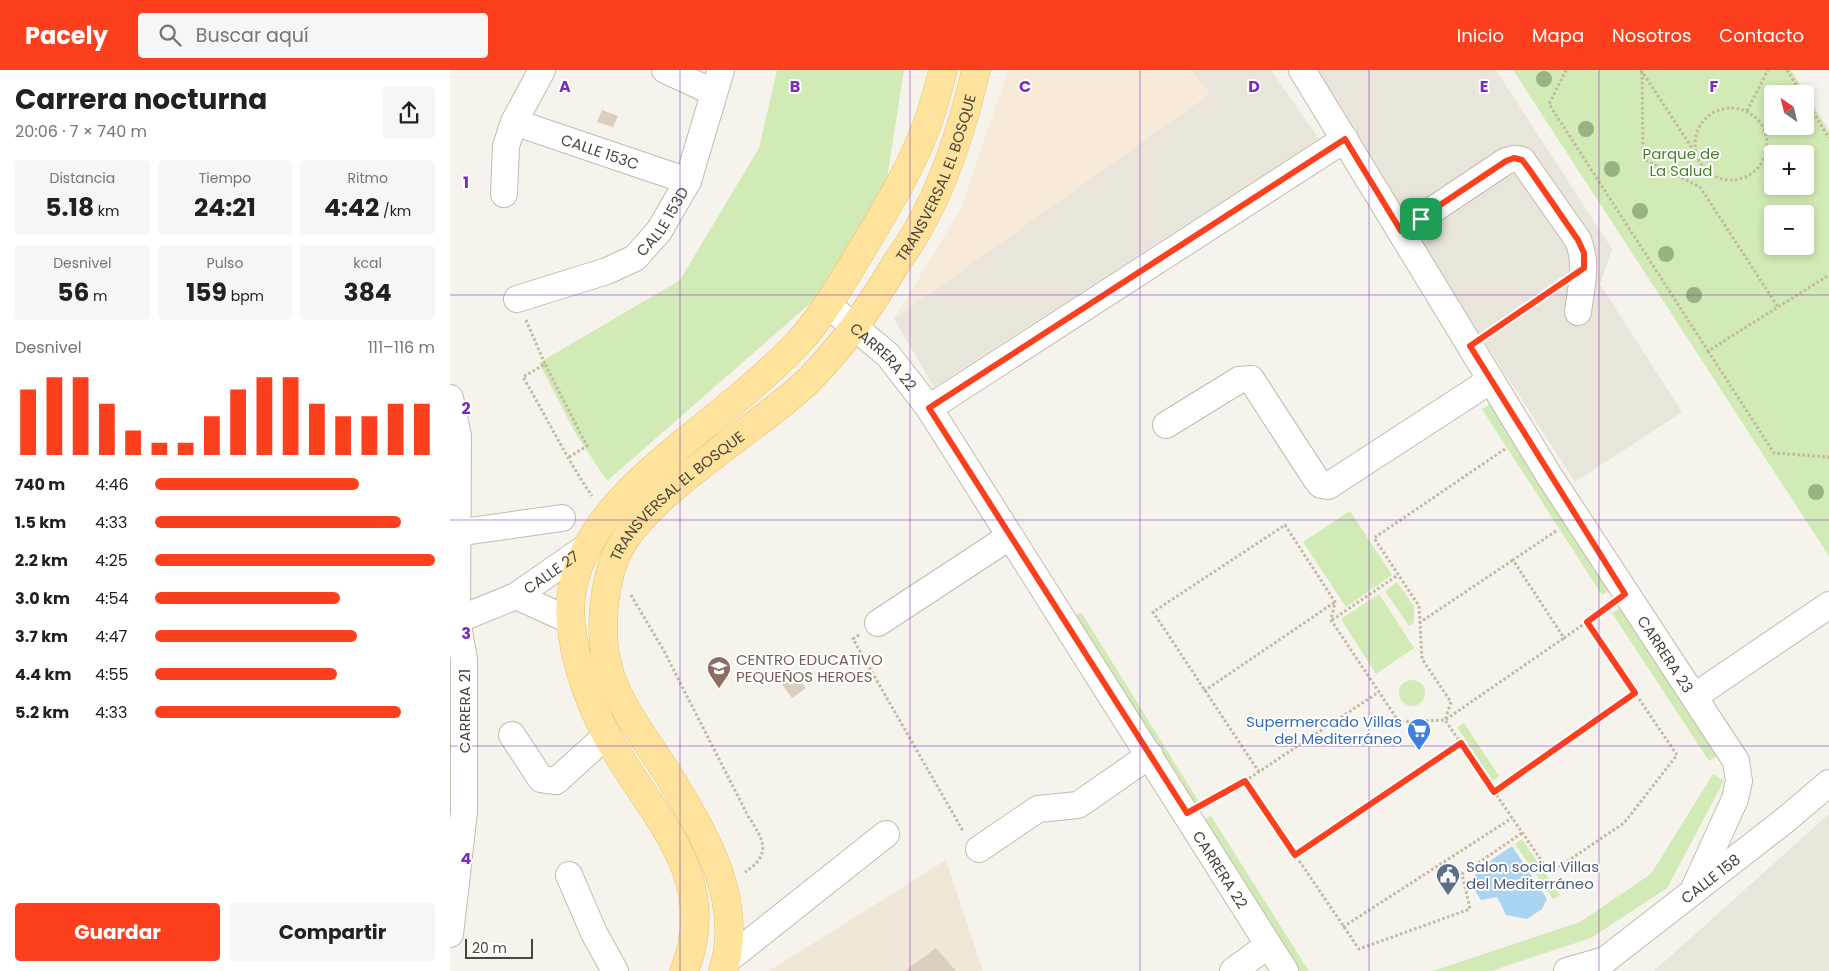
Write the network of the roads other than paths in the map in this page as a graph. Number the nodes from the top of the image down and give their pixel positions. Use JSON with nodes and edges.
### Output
{"nodes":[{"id":1,"x":542,"y":70,"type":"edge"},
{"id":2,"x":665,"y":70,"type":"edge"},
{"id":3,"x":943,"y":70,"type":"edge"},
{"id":4,"x":976,"y":70,"type":"edge"},
{"id":5,"x":1302,"y":70,"type":"edge"},
{"id":6,"x":717,"y":81,"type":"edge"},
{"id":7,"x":514,"y":122,"type":"junction"},
{"id":8,"x":1345,"y":139,"type":"junction"},
{"id":9,"x":688,"y":181,"type":"junction"},
{"id":10,"x":504,"y":194,"type":"dead end"},
{"id":11,"x":1401,"y":231,"type":"junction"},
{"id":12,"x":517,"y":299,"type":"road end"},
{"id":13,"x":828,"y":305,"type":"junction"},
{"id":14,"x":1578,"y":312,"type":"dead end"},
{"id":15,"x":855,"y":327,"type":"junction"},
{"id":16,"x":1491,"y":380,"type":"junction"},
{"id":17,"x":450,"y":398,"type":"edge"},
{"id":18,"x":929,"y":408,"type":"junction"},
{"id":19,"x":1166,"y":426,"type":"dead end"},
{"id":20,"x":562,"y":518,"type":"dead end"},
{"id":21,"x":456,"y":533,"type":"junction"},
{"id":22,"x":1009,"y":537,"type":"junction"},
{"id":23,"x":585,"y":548,"type":"junction"},
{"id":24,"x":516,"y":596,"type":"junction"},
{"id":25,"x":1829,"y":605,"type":"edge"},
{"id":26,"x":456,"y":620,"type":"junction"},
{"id":27,"x":569,"y":620,"type":"junction"},
{"id":28,"x":878,"y":623,"type":"road end"},
{"id":29,"x":1695,"y":696,"type":"junction"},
{"id":30,"x":512,"y":735,"type":"dead end"},
{"id":31,"x":607,"y":735,"type":"junction"},
{"id":32,"x":1150,"y":755,"type":"junction"},
{"id":33,"x":1829,"y":783,"type":"edge"},
{"id":34,"x":886,"y":834,"type":"dead end"},
{"id":35,"x":979,"y":849,"type":"road end"},
{"id":36,"x":569,"y":875,"type":"dead end"},
{"id":37,"x":1694,"y":889,"type":"junction"},
{"id":38,"x":450,"y":934,"type":"edge"},
{"id":39,"x":1267,"y":946,"type":"junction"},
{"id":40,"x":725,"y":966,"type":"edge"},
{"id":41,"x":1598,"y":966,"type":"edge"},
{"id":42,"x":615,"y":971,"type":"edge"},
{"id":43,"x":684,"y":971,"type":"edge"},
{"id":44,"x":1232,"y":971,"type":"edge"},
{"id":45,"x":1285,"y":971,"type":"edge"},
{"id":46,"x":1567,"y":971,"type":"edge"}],
"edges":[{"from":1,"to":7,"type":"street"},
{"from":2,"to":6,"type":"street","name":"CALLE 153D"},
{"from":3,"to":13,"type":"main road","name":"TRANSVERSAL EL BOSQUE"},
{"from":4,"to":15,"type":"main road","name":"TRANSVERSAL EL BOSQUE"},
{"from":5,"to":8,"type":"street","name":"CARRERA 23"},
{"from":6,"to":9,"type":"street","name":"CALLE 153D"},
{"from":7,"to":9,"type":"street","name":"CALLE 153C"},
{"from":7,"to":10,"type":"street"},
{"from":8,"to":11,"type":"street","name":"CARRERA 23"},
{"from":8,"to":18,"type":"street"},
{"from":9,"to":12,"type":"street","name":"CALLE 153D"},
{"from":11,"to":14,"type":"street"},
{"from":11,"to":16,"type":"street","name":"CARRERA 23"},
{"from":13,"to":15,"type":"street","name":"CARRERA 22"},
{"from":13,"to":23,"type":"main road","name":"TRANSVERSAL EL BOSQUE"},
{"from":15,"to":18,"type":"street","name":"CARRERA 22"},
{"from":15,"to":40,"type":"main road","name":"TRANSVERSAL EL BOSQUE"},
{"from":16,"to":19,"type":"street"},
{"from":16,"to":29,"type":"street","name":"CARRERA 23"},
{"from":17,"to":21,"type":"street","name":"CARRERA 21"},
{"from":18,"to":22,"type":"street","name":"CARRERA 22"},
{"from":20,"to":21,"type":"street"},
{"from":21,"to":26,"type":"street","name":"CARRERA 21"},
{"from":22,"to":28,"type":"street"},
{"from":22,"to":32,"type":"street","name":"CARRERA 22"},
{"from":23,"to":24,"type":"street","name":"CALLE 27"},
{"from":23,"to":27,"type":"main road","name":"TRANSVERSAL EL BOSQUE"},
{"from":24,"to":26,"type":"street","name":"CALLE 27"},
{"from":24,"to":27,"type":"street","name":"CALLE 27"},
{"from":25,"to":29,"type":"street"},
{"from":26,"to":38,"type":"street","name":"CARRERA 21"},
{"from":27,"to":31,"type":"main road","name":"TRANSVERSAL EL BOSQUE"},
{"from":29,"to":37,"type":"street","name":"CARRERA 23"},
{"from":30,"to":31,"type":"street"},
{"from":31,"to":43,"type":"main road","name":"TRANSVERSAL EL BOSQUE"},
{"from":32,"to":35,"type":"street"},
{"from":32,"to":39,"type":"street","name":"CARRERA 22"},
{"from":33,"to":37,"type":"street","name":"CALLE 158"},
{"from":34,"to":40,"type":"street"},
{"from":36,"to":42,"type":"street"},
{"from":37,"to":41,"type":"street","name":"CALLE 158"},
{"from":39,"to":44,"type":"street"},
{"from":39,"to":45,"type":"street","name":"CARRERA 22"},
{"from":41,"to":46,"type":"street"}]}
